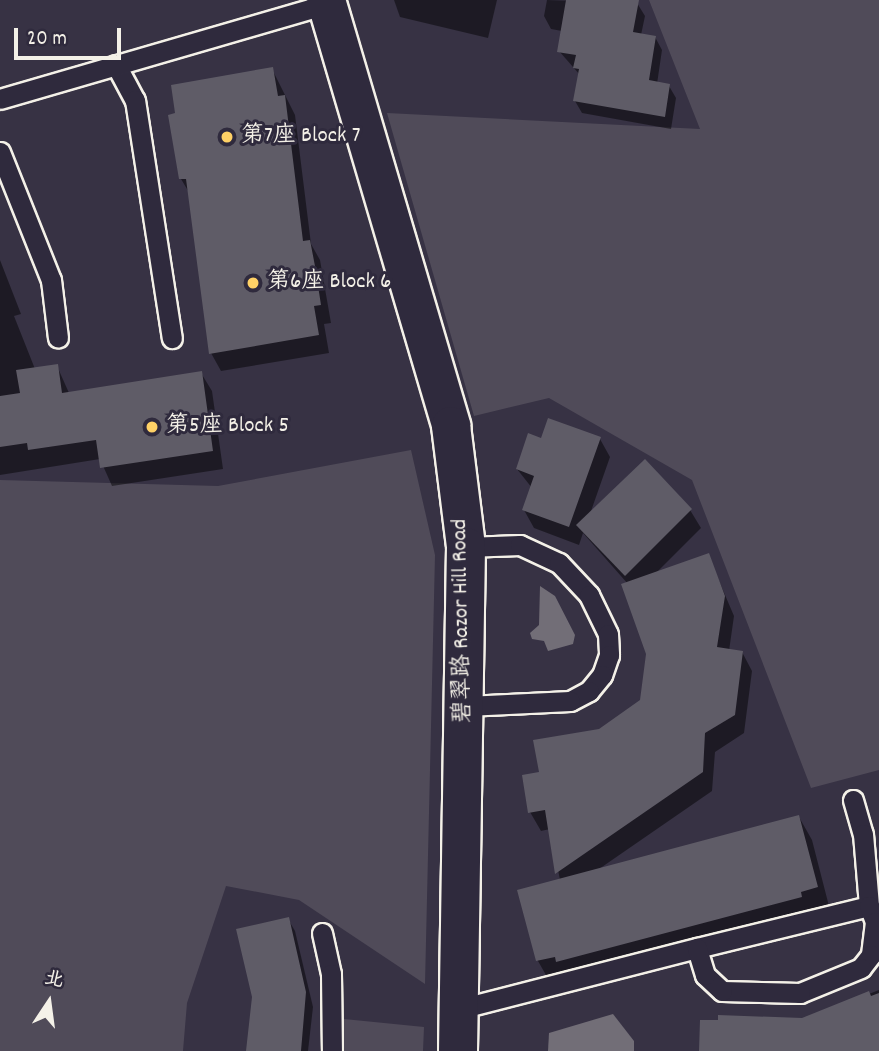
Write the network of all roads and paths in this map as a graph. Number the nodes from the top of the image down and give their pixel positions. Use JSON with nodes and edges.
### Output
{"nodes":[{"id":1,"x":327,"y":2,"type":"edge"},
{"id":2,"x":116,"y":65,"type":"junction"},
{"id":3,"x":0,"y":99,"type":"edge"},
{"id":4,"x":2,"y":164,"type":"edge"},
{"id":5,"x":58,"y":338,"type":"dead end"},
{"id":6,"x":172,"y":338,"type":"dead end"},
{"id":7,"x":466,"y":547,"type":"junction"},
{"id":8,"x":466,"y":706,"type":"junction"},
{"id":9,"x":853,"y":800,"type":"dead end"},
{"id":10,"x":869,"y":905,"type":"junction"},
{"id":11,"x":322,"y":933,"type":"dead end"},
{"id":12,"x":697,"y":948,"type":"junction"},
{"id":13,"x":459,"y":1009,"type":"junction"},
{"id":14,"x":331,"y":1051,"type":"edge"},
{"id":15,"x":458,"y":1051,"type":"edge"}],
"edges":[{"from":1,"to":2,"type":"lane"},
{"from":1,"to":7,"type":"street","name":"碧翠路 Razor Hill Road"},
{"from":2,"to":3,"type":"lane"},
{"from":2,"to":6,"type":"lane"},
{"from":4,"to":5,"type":"lane"},
{"from":7,"to":8,"type":"street","name":"碧翠路 Razor Hill Road"},
{"from":7,"to":8,"type":"lane"},
{"from":8,"to":13,"type":"street","name":"碧翠路 Razor Hill Road"},
{"from":9,"to":10,"type":"lane"},
{"from":10,"to":12,"type":"lane"},
{"from":10,"to":12,"type":"lane"},
{"from":11,"to":14,"type":"lane"},
{"from":12,"to":13,"type":"lane"},
{"from":13,"to":15,"type":"street","name":"碧翠路 Razor Hill Road"}]}
